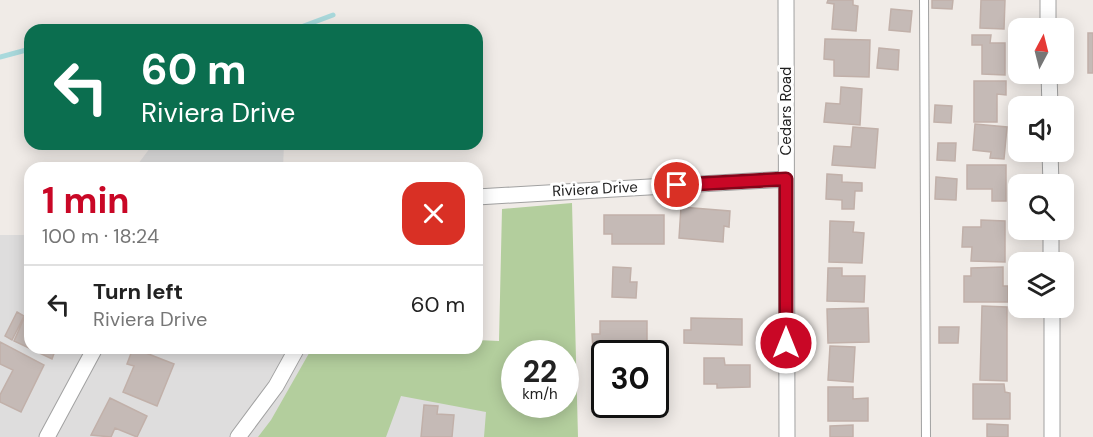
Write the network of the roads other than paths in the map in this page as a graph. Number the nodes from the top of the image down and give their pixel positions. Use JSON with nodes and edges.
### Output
{"nodes":[{"id":1,"x":786,"y":0,"type":"edge"},
{"id":2,"x":924,"y":0,"type":"edge"},
{"id":3,"x":1048,"y":0,"type":"edge"},
{"id":4,"x":1048,"y":18,"type":"edge"},
{"id":5,"x":786,"y":179,"type":"junction"},
{"id":6,"x":483,"y":197,"type":"edge"},
{"id":7,"x":1052,"y":318,"type":"edge"},
{"id":8,"x":92,"y":354,"type":"edge"},
{"id":9,"x":294,"y":354,"type":"edge"},
{"id":10,"x":47,"y":437,"type":"edge"},
{"id":11,"x":238,"y":437,"type":"edge"},
{"id":12,"x":787,"y":437,"type":"edge"},
{"id":13,"x":926,"y":437,"type":"edge"},
{"id":14,"x":1052,"y":437,"type":"edge"}],
"edges":[{"from":1,"to":5,"type":"street","name":"Cedars Road"},
{"from":2,"to":13,"type":"lane"},
{"from":3,"to":4,"type":"street"},
{"from":5,"to":6,"type":"street","name":"Riviera Drive"},
{"from":5,"to":12,"type":"street","name":"Cedars Road"},
{"from":7,"to":14,"type":"street"},
{"from":8,"to":10,"type":"street"},
{"from":9,"to":11,"type":"street"}]}
